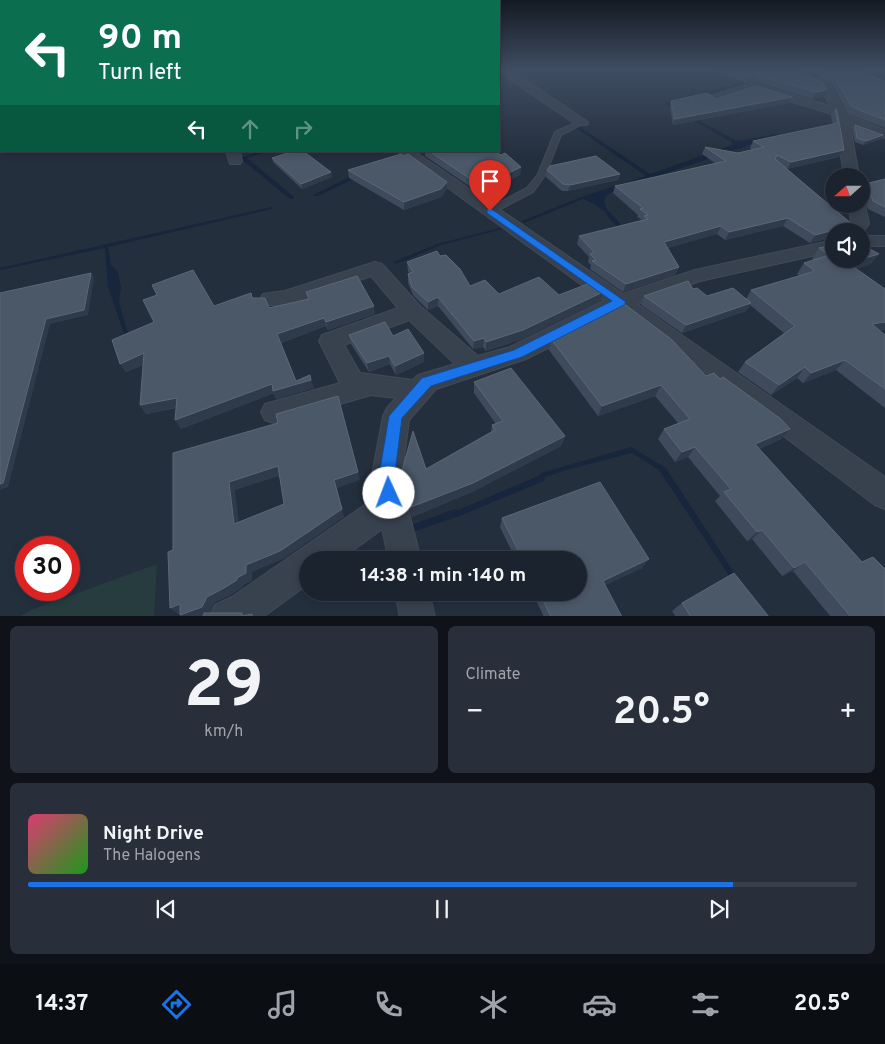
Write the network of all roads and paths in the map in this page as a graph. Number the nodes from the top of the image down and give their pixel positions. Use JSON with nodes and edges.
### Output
{"nodes":[{"id":1,"x":545,"y":98,"type":"edge"},
{"id":2,"x":717,"y":98,"type":"edge"},
{"id":3,"x":789,"y":98,"type":"edge"},
{"id":4,"x":831,"y":98,"type":"edge"},
{"id":5,"x":713,"y":99,"type":"edge"},
{"id":6,"x":841,"y":115,"type":"junction"},
{"id":7,"x":582,"y":122,"type":"joint"},
{"id":8,"x":885,"y":134,"type":"edge"},
{"id":9,"x":405,"y":152,"type":"edge"},
{"id":10,"x":851,"y":168,"type":"edge"},
{"id":11,"x":490,"y":211,"type":"junction"},
{"id":12,"x":870,"y":241,"type":"edge"},
{"id":13,"x":885,"y":241,"type":"edge"},
{"id":14,"x":825,"y":247,"type":"edge"},
{"id":15,"x":270,"y":299,"type":"dead end"},
{"id":16,"x":620,"y":302,"type":"junction"},
{"id":17,"x":412,"y":311,"type":"junction"},
{"id":18,"x":474,"y":367,"type":"junction"},
{"id":19,"x":371,"y":385,"type":"junction"},
{"id":20,"x":418,"y":391,"type":"junction"},
{"id":21,"x":274,"y":412,"type":"dead end"},
{"id":22,"x":885,"y":495,"type":"edge"},
{"id":23,"x":392,"y":504,"type":"junction"},
{"id":24,"x":326,"y":551,"type":"edge"},
{"id":25,"x":403,"y":551,"type":"edge"},
{"id":26,"x":299,"y":570,"type":"edge"},
{"id":27,"x":414,"y":601,"type":"edge"},
{"id":28,"x":227,"y":616,"type":"edge"},
{"id":29,"x":418,"y":616,"type":"edge"}],
"edges":[{"from":1,"to":7,"type":"street"},
{"from":2,"to":5,"type":"street"},
{"from":3,"to":6,"type":"street"},
{"from":4,"to":6,"type":"street"},
{"from":6,"to":8,"type":"street"},
{"from":6,"to":10,"type":"street"},
{"from":7,"to":11,"type":"lane"},
{"from":9,"to":11,"type":"street"},
{"from":11,"to":16,"type":"street"},
{"from":12,"to":13,"type":"street"},
{"from":14,"to":16,"type":"street"},
{"from":15,"to":17,"type":"street"},
{"from":16,"to":18,"type":"street"},
{"from":16,"to":22,"type":"street"},
{"from":17,"to":18,"type":"street"},
{"from":17,"to":19,"type":"street"},
{"from":18,"to":20,"type":"street"},
{"from":19,"to":20,"type":"street"},
{"from":19,"to":21,"type":"street"},
{"from":20,"to":23,"type":"street"},
{"from":23,"to":24,"type":"street"},
{"from":23,"to":25,"type":"street"},
{"from":26,"to":28,"type":"street"},
{"from":27,"to":29,"type":"street"}]}
